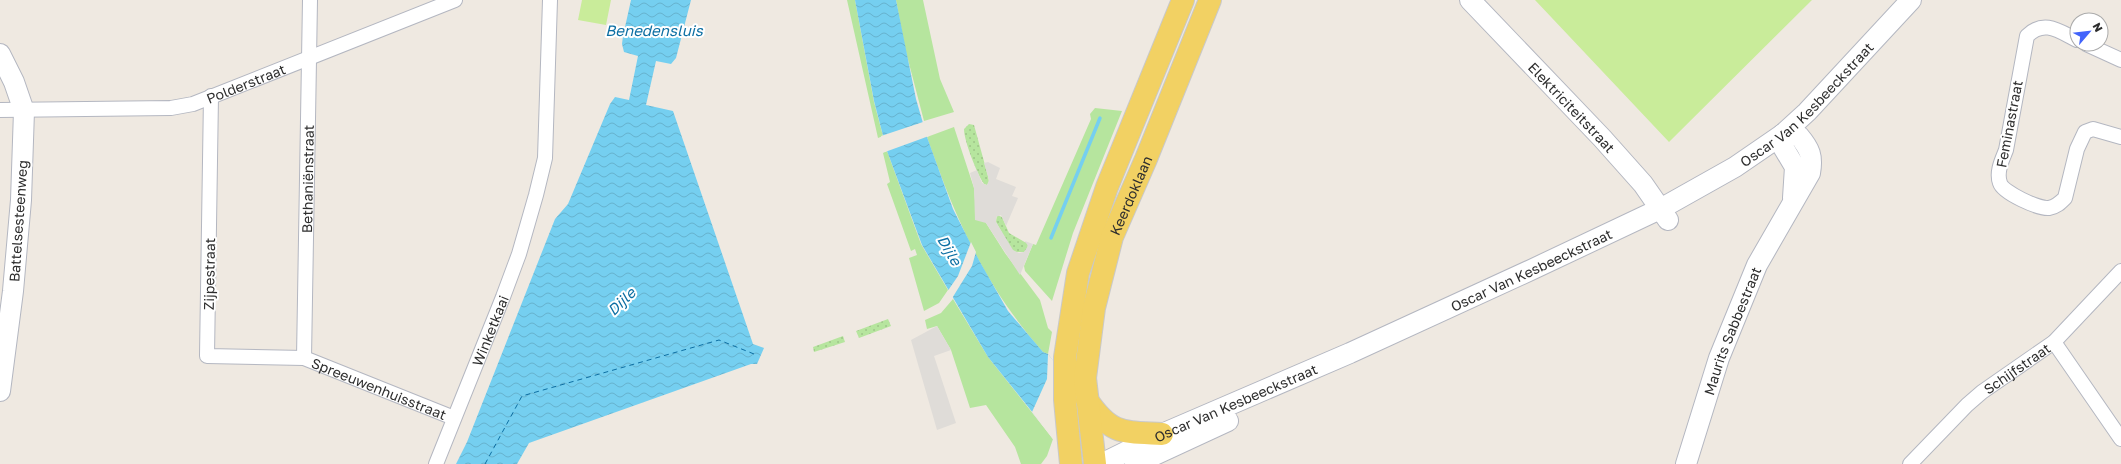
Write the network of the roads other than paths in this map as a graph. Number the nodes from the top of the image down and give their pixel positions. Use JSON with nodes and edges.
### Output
{"nodes":[{"id":1,"x":310,"y":0,"type":"edge"},
{"id":2,"x":455,"y":0,"type":"edge"},
{"id":3,"x":550,"y":0,"type":"edge"},
{"id":4,"x":1183,"y":0,"type":"edge"},
{"id":5,"x":1210,"y":0,"type":"edge"},
{"id":6,"x":1470,"y":0,"type":"edge"},
{"id":7,"x":1911,"y":0,"type":"edge"},
{"id":8,"x":1923,"y":0,"type":"edge"},
{"id":9,"x":2069,"y":36,"type":"edge"},
{"id":10,"x":2104,"y":52,"type":"edge"},
{"id":11,"x":0,"y":54,"type":"edge"},
{"id":12,"x":308,"y":57,"type":"junction"},
{"id":13,"x":2121,"y":60,"type":"edge"},
{"id":14,"x":211,"y":96,"type":"junction"},
{"id":15,"x":0,"y":110,"type":"edge"},
{"id":16,"x":24,"y":111,"type":"junction"},
{"id":17,"x":2121,"y":137,"type":"edge"},
{"id":18,"x":1788,"y":139,"type":"junction"},
{"id":19,"x":1665,"y":214,"type":"junction"},
{"id":20,"x":2121,"y":271,"type":"edge"},
{"id":21,"x":2054,"y":342,"type":"junction"},
{"id":22,"x":304,"y":358,"type":"junction"},
{"id":23,"x":0,"y":391,"type":"edge"},
{"id":24,"x":1087,"y":402,"type":"junction"},
{"id":25,"x":454,"y":418,"type":"junction"},
{"id":26,"x":1162,"y":434,"type":"junction"},
{"id":27,"x":2121,"y":439,"type":"edge"},
{"id":28,"x":1130,"y":458,"type":"edge"},
{"id":29,"x":1070,"y":463,"type":"edge"},
{"id":30,"x":436,"y":464,"type":"edge"},
{"id":31,"x":1095,"y":464,"type":"edge"},
{"id":32,"x":1101,"y":464,"type":"edge"},
{"id":33,"x":1686,"y":464,"type":"edge"},
{"id":34,"x":1910,"y":464,"type":"edge"}],
"edges":[{"from":1,"to":12,"type":"street","name":"Bethaniënstraat"},
{"from":2,"to":12,"type":"street","name":"Polderstraat"},
{"from":3,"to":25,"type":"street","name":"Winketkaai"},
{"from":4,"to":29,"type":"main road","name":"Keerdoklaan"},
{"from":5,"to":24,"type":"main road","name":"Keerdoklaan"},
{"from":6,"to":19,"type":"main road","name":"Elektriciteitstraat"},
{"from":7,"to":18,"type":"main road","name":"Oscar Van Kesbeeckstraat"},
{"from":8,"to":18,"type":"main road","name":"Oscar Van Kesbeeckstraat"},
{"from":9,"to":17,"type":"street","name":"Feminastraat"},
{"from":10,"to":13,"type":"street"},
{"from":11,"to":16,"type":"main road","name":"Battelsesteenweg"},
{"from":12,"to":14,"type":"street","name":"Polderstraat"},
{"from":12,"to":22,"type":"street","name":"Bethaniënstraat"},
{"from":14,"to":16,"type":"street","name":"Polderstraat"},
{"from":14,"to":22,"type":"street","name":"Zijpestraat"},
{"from":15,"to":16,"type":"street","name":"Polderstraat"},
{"from":16,"to":23,"type":"main road","name":"Battelsesteenweg"},
{"from":18,"to":19,"type":"main road","name":"Oscar Van Kesbeeckstraat"},
{"from":18,"to":33,"type":"main road","name":"Maurits Sabbestraat"},
{"from":19,"to":26,"type":"main road","name":"Oscar Van Kesbeeckstraat"},
{"from":19,"to":28,"type":"main road","name":"Oscar Van Kesbeeckstraat"},
{"from":20,"to":21,"type":"street","name":"Schijfstraat"},
{"from":21,"to":27,"type":"street"},
{"from":21,"to":34,"type":"street","name":"Schijfstraat"},
{"from":22,"to":25,"type":"street","name":"Spreeuwenhuisstraat"},
{"from":24,"to":26,"type":"main road"},
{"from":24,"to":31,"type":"main road","name":"Keerdoklaan"},
{"from":25,"to":30,"type":"street","name":"Winketkaai"},
{"from":26,"to":28,"type":"main road","name":"Oscar Van Kesbeeckstraat"},
{"from":28,"to":32,"type":"main road","name":"Oscar Van Kesbeeckstraat"}]}
